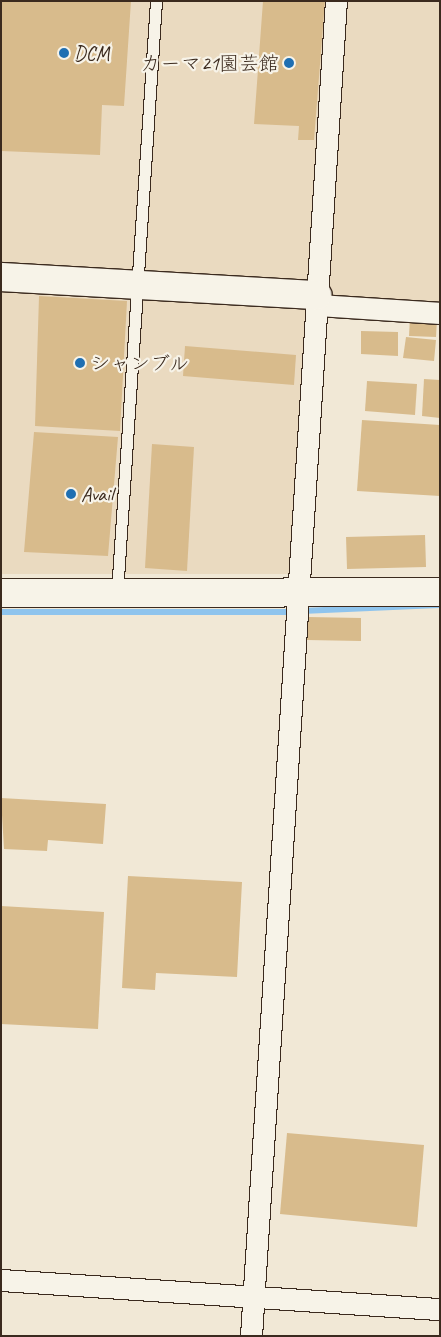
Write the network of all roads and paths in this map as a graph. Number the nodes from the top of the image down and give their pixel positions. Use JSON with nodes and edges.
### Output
{"nodes":[{"id":1,"x":156,"y":1,"type":"edge"},
{"id":2,"x":336,"y":1,"type":"edge"},
{"id":3,"x":1,"y":277,"type":"edge"},
{"id":4,"x":137,"y":287,"type":"junction"},
{"id":5,"x":317,"y":300,"type":"junction"},
{"id":6,"x":440,"y":313,"type":"edge"},
{"id":7,"x":440,"y":592,"type":"edge"},
{"id":8,"x":1,"y":593,"type":"edge"},
{"id":9,"x":117,"y":594,"type":"junction"},
{"id":10,"x":299,"y":594,"type":"junction"},
{"id":11,"x":1,"y":1280,"type":"edge"},
{"id":12,"x":253,"y":1296,"type":"junction"},
{"id":13,"x":440,"y":1309,"type":"edge"},
{"id":14,"x":251,"y":1336,"type":"edge"}],
"edges":[{"from":1,"to":4,"type":"lane"},
{"from":2,"to":5,"type":"street"},
{"from":3,"to":4,"type":"street"},
{"from":4,"to":5,"type":"street"},
{"from":4,"to":9,"type":"lane"},
{"from":5,"to":6,"type":"street"},
{"from":5,"to":10,"type":"street"},
{"from":7,"to":10,"type":"street"},
{"from":8,"to":9,"type":"street"},
{"from":9,"to":10,"type":"street"},
{"from":10,"to":12,"type":"street"},
{"from":11,"to":12,"type":"street"},
{"from":12,"to":13,"type":"street"},
{"from":12,"to":14,"type":"street"}]}
